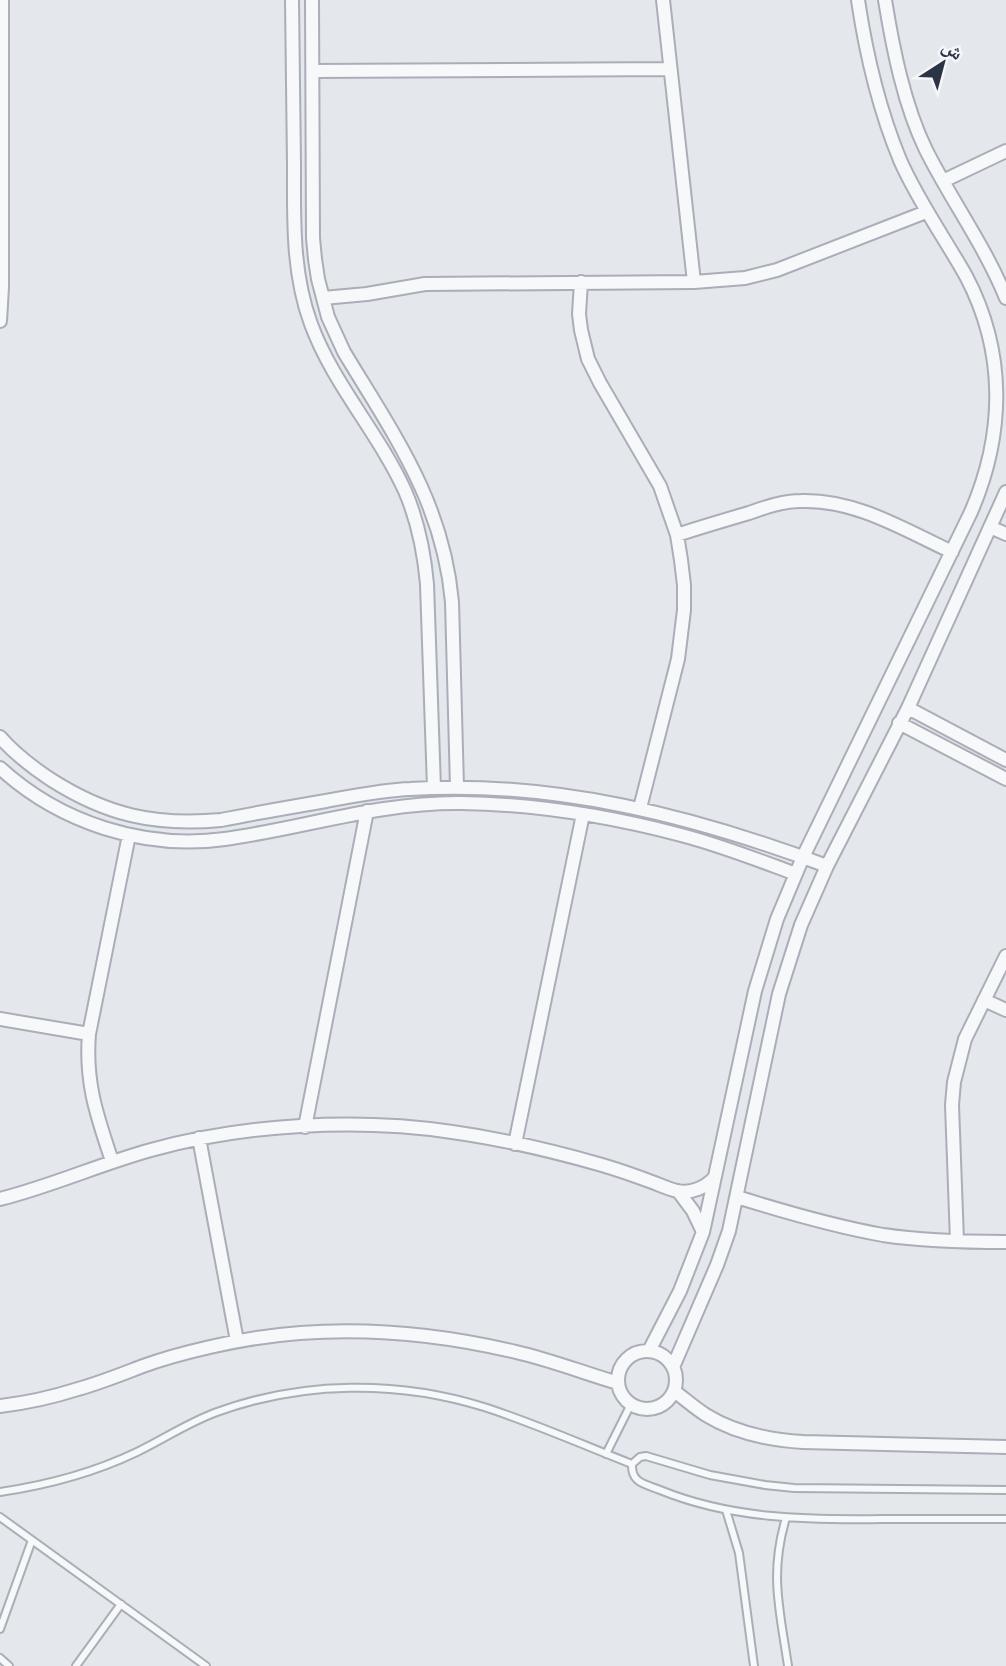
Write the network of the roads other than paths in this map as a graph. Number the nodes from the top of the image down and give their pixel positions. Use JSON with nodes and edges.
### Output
{"nodes":[{"id":1,"x":2,"y":0,"type":"edge"},
{"id":2,"x":292,"y":0,"type":"edge"},
{"id":3,"x":313,"y":0,"type":"edge"},
{"id":4,"x":663,"y":0,"type":"edge"},
{"id":5,"x":858,"y":0,"type":"edge"},
{"id":6,"x":885,"y":0,"type":"edge"},
{"id":7,"x":670,"y":69,"type":"junction"},
{"id":8,"x":313,"y":71,"type":"junction"},
{"id":9,"x":1006,"y":151,"type":"edge"},
{"id":10,"x":943,"y":181,"type":"junction"},
{"id":11,"x":926,"y":212,"type":"junction"},
{"id":12,"x":581,"y":282,"type":"junction"},
{"id":13,"x":694,"y":282,"type":"junction"},
{"id":14,"x":1006,"y":298,"type":"edge"},
{"id":15,"x":323,"y":299,"type":"junction"},
{"id":16,"x":0,"y":321,"type":"edge"},
{"id":17,"x":1006,"y":492,"type":"edge"},
{"id":18,"x":989,"y":527,"type":"junction"},
{"id":19,"x":1006,"y":534,"type":"edge"},
{"id":20,"x":677,"y":535,"type":"junction"},
{"id":21,"x":952,"y":552,"type":"junction"},
{"id":22,"x":908,"y":708,"type":"junction"},
{"id":23,"x":899,"y":723,"type":"junction"},
{"id":24,"x":0,"y":737,"type":"edge"},
{"id":25,"x":1006,"y":760,"type":"edge"},
{"id":26,"x":0,"y":768,"type":"edge"},
{"id":27,"x":1006,"y":779,"type":"edge"},
{"id":28,"x":457,"y":787,"type":"junction"},
{"id":29,"x":434,"y":788,"type":"junction"},
{"id":30,"x":640,"y":808,"type":"junction"},
{"id":31,"x":367,"y":811,"type":"junction"},
{"id":32,"x":583,"y":814,"type":"junction"},
{"id":33,"x":129,"y":835,"type":"junction"},
{"id":34,"x":803,"y":857,"type":"junction"},
{"id":35,"x":827,"y":866,"type":"junction"},
{"id":36,"x":796,"y":874,"type":"junction"},
{"id":37,"x":1006,"y":956,"type":"edge"},
{"id":38,"x":984,"y":1000,"type":"junction"},
{"id":39,"x":1006,"y":1010,"type":"edge"},
{"id":40,"x":0,"y":1019,"type":"edge"},
{"id":41,"x":89,"y":1034,"type":"junction"},
{"id":42,"x":305,"y":1126,"type":"junction"},
{"id":43,"x":199,"y":1138,"type":"junction"},
{"id":44,"x":515,"y":1144,"type":"junction"},
{"id":45,"x":112,"y":1161,"type":"junction"},
{"id":46,"x":716,"y":1176,"type":"junction"},
{"id":47,"x":678,"y":1191,"type":"junction"},
{"id":48,"x":737,"y":1197,"type":"junction"},
{"id":49,"x":0,"y":1199,"type":"edge"},
{"id":50,"x":703,"y":1232,"type":"junction"},
{"id":51,"x":957,"y":1241,"type":"junction"},
{"id":52,"x":1006,"y":1242,"type":"edge"},
{"id":53,"x":237,"y":1341,"type":"junction"},
{"id":54,"x":649,"y":1351,"type":"junction"},
{"id":55,"x":673,"y":1367,"type":"junction"},
{"id":56,"x":618,"y":1383,"type":"junction"},
{"id":57,"x":674,"y":1391,"type":"junction"},
{"id":58,"x":631,"y":1404,"type":"junction"},
{"id":59,"x":0,"y":1406,"type":"edge"},
{"id":60,"x":1006,"y":1447,"type":"edge"},
{"id":61,"x":606,"y":1454,"type":"junction"},
{"id":62,"x":632,"y":1464,"type":"junction"},
{"id":63,"x":1006,"y":1490,"type":"edge"},
{"id":64,"x":0,"y":1492,"type":"edge"},
{"id":65,"x":726,"y":1510,"type":"junction"},
{"id":66,"x":0,"y":1517,"type":"edge"},
{"id":67,"x":786,"y":1518,"type":"junction"},
{"id":68,"x":1006,"y":1519,"type":"edge"},
{"id":69,"x":32,"y":1540,"type":"junction"},
{"id":70,"x":121,"y":1604,"type":"junction"},
{"id":71,"x":0,"y":1629,"type":"edge"},
{"id":72,"x":0,"y":1658,"type":"edge"},
{"id":73,"x":9,"y":1666,"type":"edge"},
{"id":74,"x":76,"y":1666,"type":"edge"},
{"id":75,"x":206,"y":1666,"type":"edge"},
{"id":76,"x":754,"y":1666,"type":"edge"},
{"id":77,"x":788,"y":1666,"type":"edge"}],
"edges":[{"from":1,"to":16,"type":"street"},
{"from":2,"to":29,"type":"street"},
{"from":3,"to":8,"type":"street"},
{"from":4,"to":7,"type":"street"},
{"from":5,"to":11,"type":"street"},
{"from":6,"to":10,"type":"street"},
{"from":7,"to":8,"type":"street"},
{"from":7,"to":13,"type":"street"},
{"from":8,"to":15,"type":"street"},
{"from":9,"to":10,"type":"street"},
{"from":10,"to":14,"type":"street"},
{"from":11,"to":13,"type":"street"},
{"from":11,"to":21,"type":"street"},
{"from":12,"to":13,"type":"street"},
{"from":12,"to":15,"type":"street"},
{"from":12,"to":20,"type":"street"},
{"from":15,"to":28,"type":"street"},
{"from":17,"to":18,"type":"street"},
{"from":18,"to":19,"type":"street"},
{"from":18,"to":22,"type":"street"},
{"from":20,"to":21,"type":"street"},
{"from":20,"to":30,"type":"street"},
{"from":21,"to":34,"type":"street"},
{"from":22,"to":23,"type":"street"},
{"from":22,"to":25,"type":"street"},
{"from":23,"to":27,"type":"street"},
{"from":23,"to":35,"type":"street"},
{"from":24,"to":29,"type":"street"},
{"from":26,"to":33,"type":"street"},
{"from":28,"to":29,"type":"street"},
{"from":28,"to":30,"type":"street"},
{"from":30,"to":34,"type":"street"},
{"from":31,"to":32,"type":"street"},
{"from":31,"to":33,"type":"street"},
{"from":31,"to":42,"type":"street"},
{"from":32,"to":36,"type":"street"},
{"from":32,"to":44,"type":"street"},
{"from":33,"to":41,"type":"street"},
{"from":34,"to":35,"type":"street"},
{"from":34,"to":36,"type":"street"},
{"from":35,"to":48,"type":"street"},
{"from":36,"to":46,"type":"street"},
{"from":37,"to":38,"type":"street"},
{"from":38,"to":39,"type":"street"},
{"from":38,"to":51,"type":"street"},
{"from":40,"to":41,"type":"street"},
{"from":41,"to":45,"type":"street"},
{"from":42,"to":43,"type":"street"},
{"from":42,"to":44,"type":"street"},
{"from":43,"to":45,"type":"street"},
{"from":43,"to":53,"type":"street"},
{"from":44,"to":47,"type":"street"},
{"from":45,"to":49,"type":"street"},
{"from":46,"to":47,"type":"street"},
{"from":46,"to":50,"type":"street"},
{"from":47,"to":50,"type":"street"},
{"from":48,"to":51,"type":"street"},
{"from":48,"to":55,"type":"street"},
{"from":50,"to":54,"type":"street"},
{"from":51,"to":52,"type":"street"},
{"from":53,"to":56,"type":"street"},
{"from":53,"to":59,"type":"street"},
{"from":54,"to":55,"type":"street"},
{"from":54,"to":56,"type":"street"},
{"from":55,"to":57,"type":"street"},
{"from":56,"to":58,"type":"street"},
{"from":57,"to":58,"type":"street"},
{"from":57,"to":60,"type":"street"},
{"from":58,"to":61,"type":"lane"},
{"from":61,"to":62,"type":"lane"},
{"from":61,"to":64,"type":"lane"},
{"from":62,"to":63,"type":"lane"},
{"from":62,"to":65,"type":"lane"},
{"from":65,"to":67,"type":"lane"},
{"from":65,"to":76,"type":"lane"},
{"from":66,"to":69,"type":"lane"},
{"from":67,"to":68,"type":"lane"},
{"from":67,"to":77,"type":"lane"},
{"from":69,"to":70,"type":"lane"},
{"from":69,"to":71,"type":"lane"},
{"from":70,"to":74,"type":"lane"},
{"from":70,"to":75,"type":"lane"},
{"from":72,"to":73,"type":"lane"}]}
